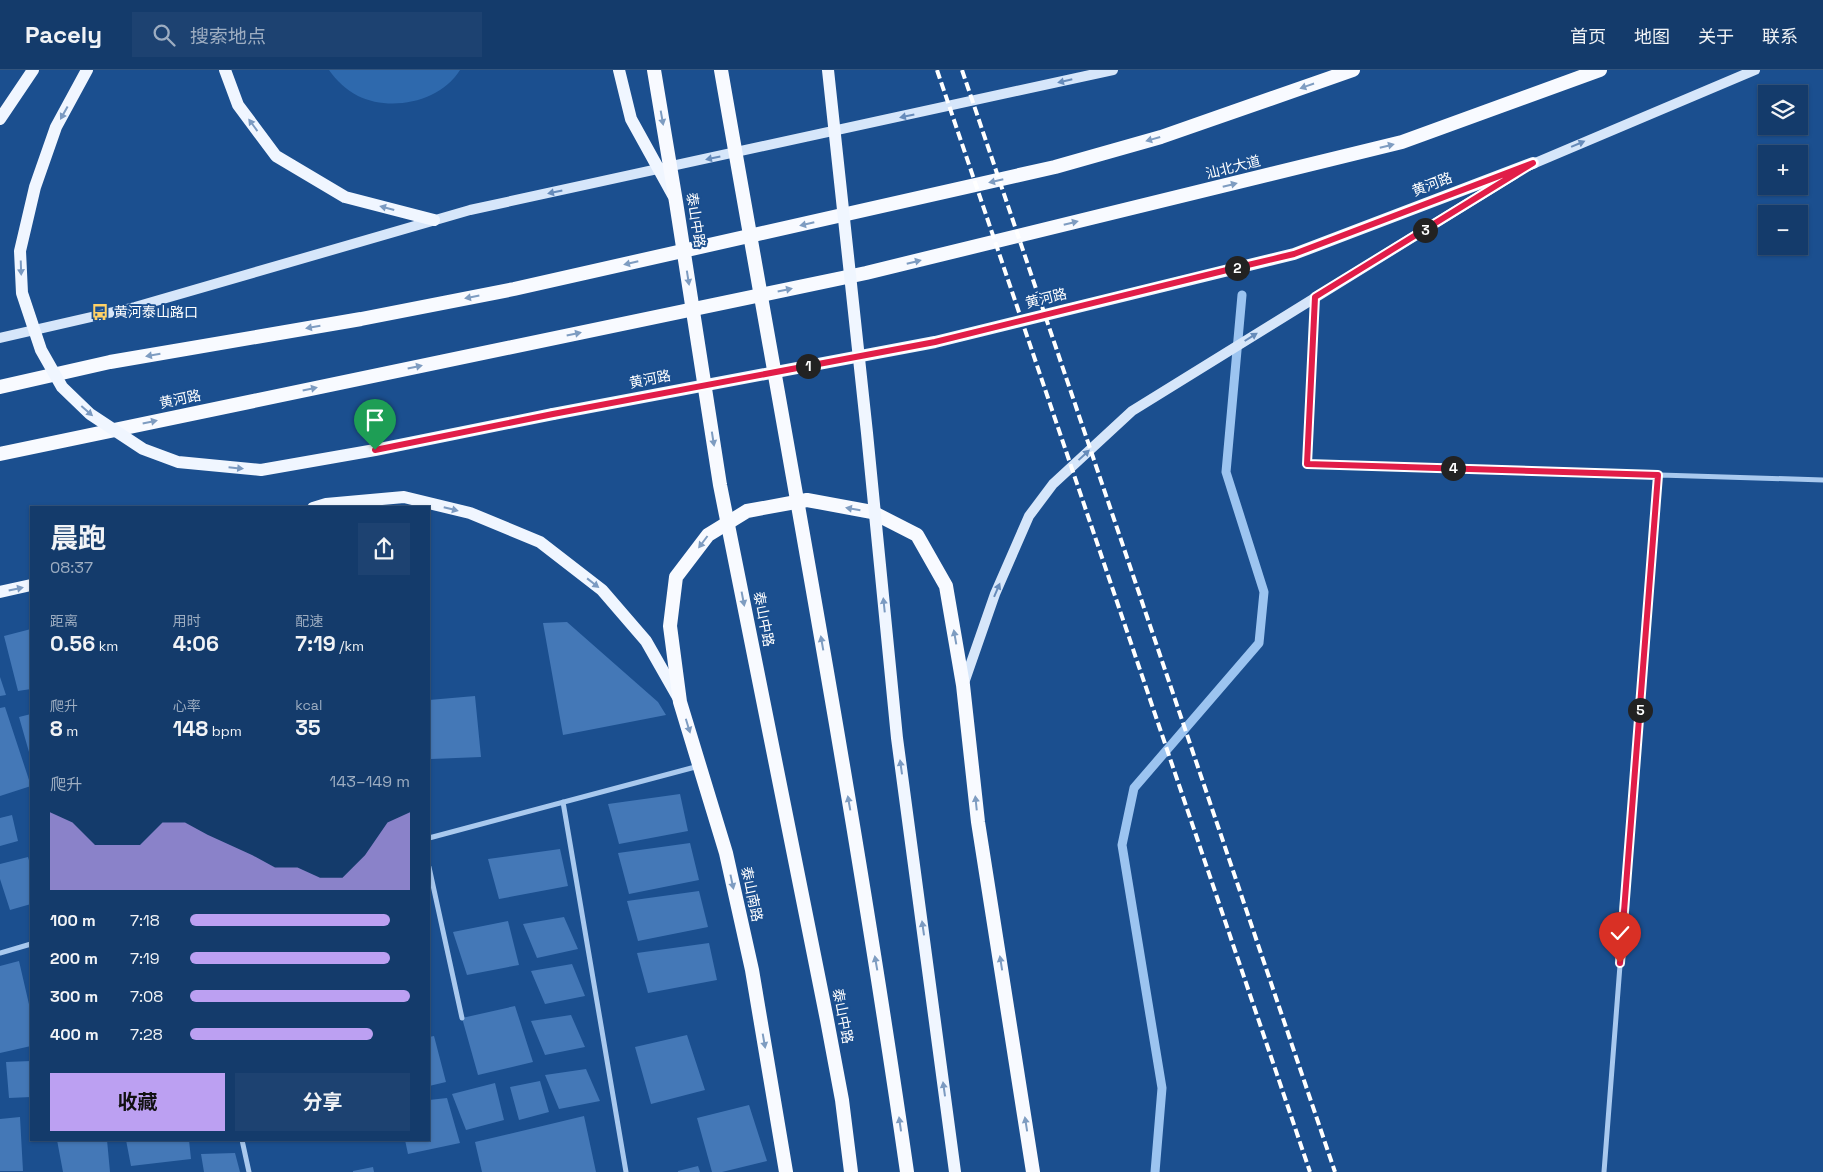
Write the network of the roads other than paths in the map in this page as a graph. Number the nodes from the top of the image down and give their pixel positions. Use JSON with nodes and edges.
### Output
{"nodes":[{"id":1,"x":33,"y":70,"type":"edge"},
{"id":2,"x":88,"y":70,"type":"edge"},
{"id":3,"x":225,"y":70,"type":"edge"},
{"id":4,"x":619,"y":70,"type":"edge"},
{"id":5,"x":654,"y":70,"type":"edge"},
{"id":6,"x":721,"y":70,"type":"edge"},
{"id":7,"x":828,"y":70,"type":"edge"},
{"id":8,"x":1113,"y":70,"type":"edge"},
{"id":9,"x":1353,"y":70,"type":"edge"},
{"id":10,"x":1600,"y":70,"type":"edge"},
{"id":11,"x":1755,"y":70,"type":"edge"},
{"id":12,"x":0,"y":120,"type":"edge"},
{"id":13,"x":1533,"y":163,"type":"junction"},
{"id":14,"x":676,"y":202,"type":"junction"},
{"id":15,"x":434,"y":220,"type":"junction"},
{"id":16,"x":1315,"y":297,"type":"junction"},
{"id":17,"x":0,"y":338,"type":"edge"},
{"id":18,"x":368,"y":377,"type":"joint"},
{"id":19,"x":0,"y":387,"type":"edge"},
{"id":20,"x":0,"y":454,"type":"edge"},
{"id":21,"x":1658,"y":475,"type":"junction"},
{"id":22,"x":1823,"y":480,"type":"edge"},
{"id":23,"x":320,"y":506,"type":"edge"},
{"id":24,"x":30,"y":585,"type":"edge"},
{"id":25,"x":0,"y":592,"type":"edge"},
{"id":26,"x":963,"y":685,"type":"junction"},
{"id":27,"x":680,"y":702,"type":"junction"},
{"id":28,"x":700,"y":766,"type":"junction"},
{"id":29,"x":564,"y":802,"type":"junction"},
{"id":30,"x":430,"y":838,"type":"edge"},
{"id":31,"x":430,"y":871,"type":"edge"},
{"id":32,"x":30,"y":944,"type":"edge"},
{"id":33,"x":0,"y":952,"type":"edge"},
{"id":34,"x":462,"y":1018,"type":"dead end"},
{"id":35,"x":242,"y":1141,"type":"edge"},
{"id":36,"x":249,"y":1172,"type":"edge"},
{"id":37,"x":626,"y":1172,"type":"edge"},
{"id":38,"x":786,"y":1172,"type":"edge"},
{"id":39,"x":851,"y":1172,"type":"edge"},
{"id":40,"x":907,"y":1172,"type":"edge"},
{"id":41,"x":955,"y":1172,"type":"edge"},
{"id":42,"x":1033,"y":1172,"type":"edge"},
{"id":43,"x":1604,"y":1172,"type":"edge"}],
"edges":[{"from":1,"to":12,"type":"main road"},
{"from":2,"to":13,"type":"main road","name":"黄河路","one_way":true,"bridge":true},
{"from":15,"to":3,"type":"main road","one_way":true},
{"from":4,"to":14,"type":"main road","bridge":true},
{"from":5,"to":14,"type":"highway","name":"泰山中路","one_way":true,"bridge":true},
{"from":40,"to":6,"type":"highway","one_way":true,"bridge":true},
{"from":41,"to":7,"type":"main road","one_way":true,"bridge":true},
{"from":8,"to":15,"type":"main road","one_way":true},
{"from":9,"to":19,"type":"highway","one_way":true},
{"from":18,"to":10,"type":"highway","name":"汕北大道","one_way":true},
{"from":13,"to":11,"type":"main road","one_way":true},
{"from":13,"to":16,"type":"main road"},
{"from":14,"to":39,"type":"highway","name":"泰山中路","one_way":true,"bridge":true},
{"from":15,"to":17,"type":"main road"},
{"from":16,"to":21,"type":"street"},
{"from":26,"to":16,"type":"main road","one_way":true},
{"from":20,"to":18,"type":"highway","name":"黄河路","one_way":true},
{"from":21,"to":22,"type":"street"},
{"from":21,"to":43,"type":"street"},
{"from":23,"to":27,"type":"main road","one_way":true},
{"from":25,"to":24,"type":"main road","one_way":true},
{"from":26,"to":27,"type":"highway","name":"泰山南路","one_way":true},
{"from":42,"to":26,"type":"highway","one_way":true},
{"from":27,"to":28,"type":"highway","name":"泰山南路","one_way":true},
{"from":28,"to":29,"type":"street"},
{"from":28,"to":38,"type":"highway","name":"泰山南路","one_way":true},
{"from":29,"to":30,"type":"street"},
{"from":29,"to":37,"type":"street"},
{"from":31,"to":34,"type":"street"},
{"from":32,"to":33,"type":"street"},
{"from":35,"to":36,"type":"street"}]}
